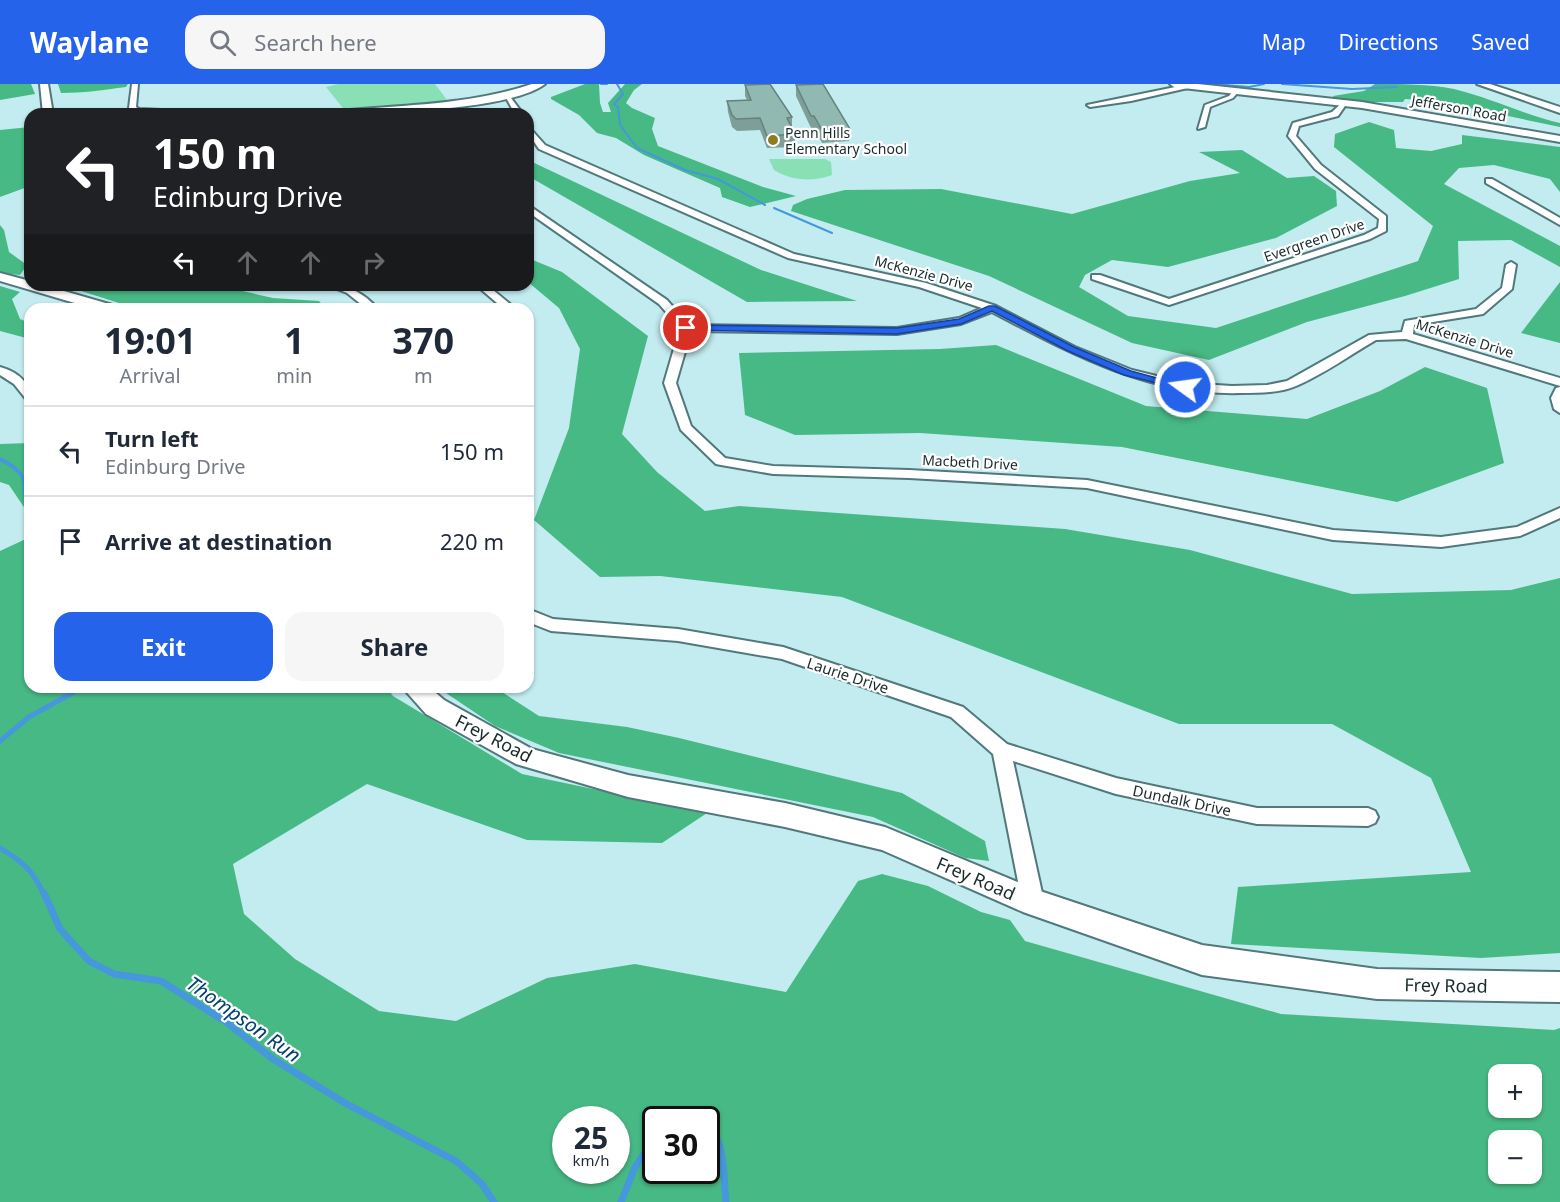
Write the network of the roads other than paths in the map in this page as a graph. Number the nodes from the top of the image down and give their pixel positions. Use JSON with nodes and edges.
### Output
{"nodes":[{"id":1,"x":44,"y":84,"type":"edge"},
{"id":2,"x":135,"y":84,"type":"edge"},
{"id":3,"x":541,"y":84,"type":"edge"},
{"id":4,"x":1174,"y":84,"type":"edge"},
{"id":5,"x":1481,"y":84,"type":"edge"},
{"id":6,"x":1191,"y":86,"type":"junction"},
{"id":7,"x":1236,"y":91,"type":"junction"},
{"id":8,"x":506,"y":95,"type":"junction"},
{"id":9,"x":1344,"y":103,"type":"junction"},
{"id":10,"x":1090,"y":105,"type":"dead end"},
{"id":11,"x":47,"y":108,"type":"edge"},
{"id":12,"x":132,"y":108,"type":"edge"},
{"id":13,"x":407,"y":108,"type":"edge"},
{"id":14,"x":515,"y":108,"type":"edge"},
{"id":15,"x":1560,"y":110,"type":"edge"},
{"id":16,"x":1201,"y":127,"type":"dead end"},
{"id":17,"x":534,"y":138,"type":"edge"},
{"id":18,"x":1560,"y":139,"type":"edge"},
{"id":19,"x":1489,"y":182,"type":"dead end"},
{"id":20,"x":534,"y":215,"type":"edge"},
{"id":21,"x":1560,"y":222,"type":"edge"},
{"id":22,"x":1511,"y":266,"type":"dead end"},
{"id":23,"x":0,"y":277,"type":"edge"},
{"id":24,"x":1096,"y":277,"type":"dead end"},
{"id":25,"x":24,"y":284,"type":"edge"},
{"id":26,"x":49,"y":291,"type":"edge"},
{"id":27,"x":351,"y":291,"type":"edge"},
{"id":28,"x":489,"y":291,"type":"edge"},
{"id":29,"x":90,"y":303,"type":"edge"},
{"id":30,"x":366,"y":303,"type":"edge"},
{"id":31,"x":504,"y":303,"type":"edge"},
{"id":32,"x":992,"y":308,"type":"junction"},
{"id":33,"x":686,"y":328,"type":"junction"},
{"id":34,"x":1407,"y":336,"type":"junction"},
{"id":35,"x":0,"y":370,"type":"edge"},
{"id":36,"x":1560,"y":382,"type":"edge"},
{"id":37,"x":24,"y":388,"type":"edge"},
{"id":38,"x":1560,"y":392,"type":"edge"},
{"id":39,"x":1560,"y":409,"type":"edge"},
{"id":40,"x":1560,"y":512,"type":"edge"},
{"id":41,"x":534,"y":618,"type":"edge"},
{"id":42,"x":420,"y":693,"type":"edge"},
{"id":43,"x":1001,"y":750,"type":"junction"},
{"id":44,"x":1368,"y":817,"type":"dead end"},
{"id":45,"x":1033,"y":902,"type":"junction"},
{"id":46,"x":1560,"y":987,"type":"edge"}],
"edges":[{"from":1,"to":11,"type":"street"},
{"from":2,"to":12,"type":"street"},
{"from":3,"to":8,"type":"street"},
{"from":4,"to":6,"type":"street","name":"Jefferson Road"},
{"from":5,"to":15,"type":"street"},
{"from":6,"to":7,"type":"street","name":"Jefferson Road"},
{"from":6,"to":10,"type":"street"},
{"from":7,"to":9,"type":"street","name":"Jefferson Road"},
{"from":7,"to":16,"type":"street"},
{"from":8,"to":13,"type":"street"},
{"from":8,"to":14,"type":"street"},
{"from":9,"to":18,"type":"street","name":"Jefferson Road"},
{"from":9,"to":24,"type":"street","name":"Evergreen Drive"},
{"from":17,"to":32,"type":"street","name":"McKenzie Drive"},
{"from":19,"to":21,"type":"street"},
{"from":20,"to":33,"type":"street"},
{"from":22,"to":34,"type":"street"},
{"from":23,"to":25,"type":"street"},
{"from":26,"to":29,"type":"street"},
{"from":27,"to":30,"type":"street"},
{"from":28,"to":31,"type":"street"},
{"from":32,"to":33,"type":"street"},
{"from":32,"to":34,"type":"street","name":"McKenzie Drive"},
{"from":33,"to":40,"type":"street","name":"Macbeth Drive"},
{"from":34,"to":36,"type":"street","name":"McKenzie Drive"},
{"from":35,"to":37,"type":"street"},
{"from":38,"to":39,"type":"street"},
{"from":41,"to":43,"type":"street","name":"Laurie Drive"},
{"from":42,"to":45,"type":"street","name":"Frey Road"},
{"from":43,"to":44,"type":"street","name":"Dundalk Drive"},
{"from":43,"to":45,"type":"street"},
{"from":45,"to":46,"type":"street","name":"Frey Road"}]}
